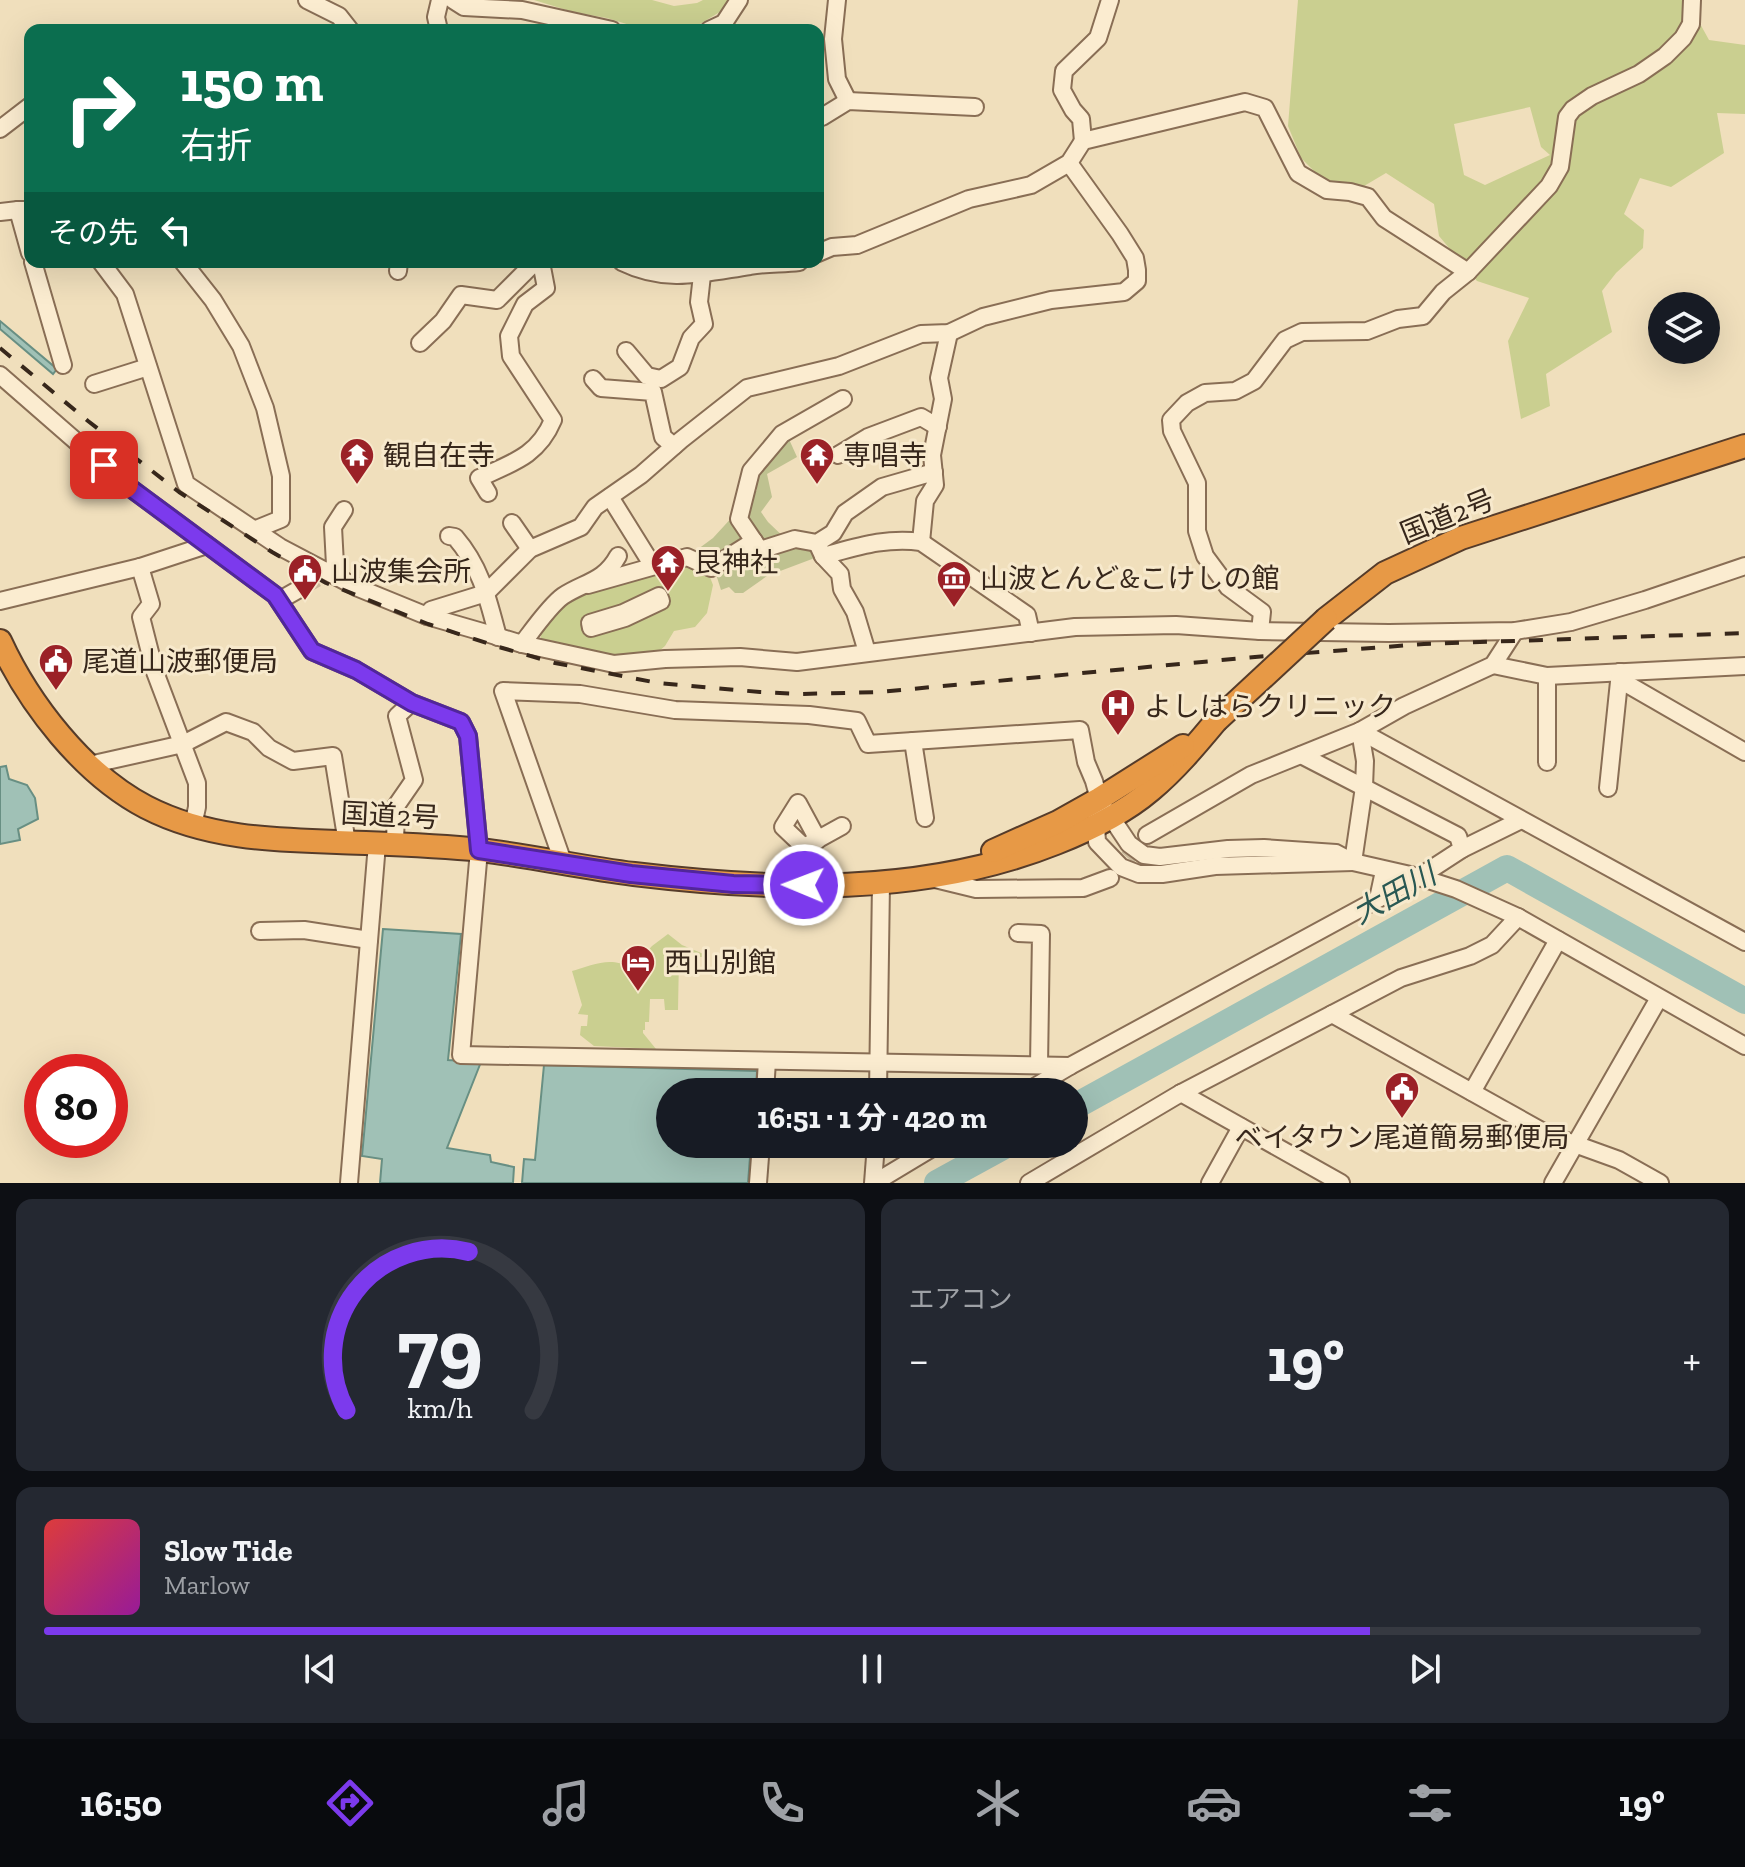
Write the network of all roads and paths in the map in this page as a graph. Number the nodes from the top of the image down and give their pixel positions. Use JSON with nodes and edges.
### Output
{"nodes":[{"id":1,"x":307,"y":0,"type":"edge"},
{"id":2,"x":440,"y":0,"type":"edge"},
{"id":3,"x":453,"y":0,"type":"edge"},
{"id":4,"x":739,"y":0,"type":"edge"},
{"id":5,"x":837,"y":0,"type":"edge"},
{"id":6,"x":1110,"y":0,"type":"edge"},
{"id":7,"x":1692,"y":0,"type":"edge"},
{"id":8,"x":522,"y":5,"type":"edge"},
{"id":9,"x":345,"y":24,"type":"edge"},
{"id":10,"x":438,"y":24,"type":"edge"},
{"id":11,"x":590,"y":24,"type":"edge"},
{"id":12,"x":722,"y":24,"type":"edge"},
{"id":13,"x":848,"y":101,"type":"junction"},
{"id":14,"x":975,"y":107,"type":"dead end"},
{"id":15,"x":24,"y":111,"type":"edge"},
{"id":16,"x":824,"y":116,"type":"edge"},
{"id":17,"x":0,"y":129,"type":"edge"},
{"id":18,"x":1083,"y":141,"type":"junction"},
{"id":19,"x":1069,"y":163,"type":"junction"},
{"id":20,"x":24,"y":210,"type":"edge"},
{"id":21,"x":0,"y":212,"type":"edge"},
{"id":22,"x":824,"y":250,"type":"edge"},
{"id":23,"x":35,"y":268,"type":"edge"},
{"id":24,"x":106,"y":268,"type":"edge"},
{"id":25,"x":188,"y":268,"type":"edge"},
{"id":26,"x":529,"y":268,"type":"edge"},
{"id":27,"x":542,"y":268,"type":"edge"},
{"id":28,"x":634,"y":268,"type":"edge"},
{"id":29,"x":738,"y":268,"type":"edge"},
{"id":30,"x":1468,"y":272,"type":"junction"},
{"id":31,"x":702,"y":275,"type":"junction"},
{"id":32,"x":949,"y":333,"type":"junction"},
{"id":33,"x":420,"y":343,"type":"dead end"},
{"id":34,"x":626,"y":351,"type":"dead end"},
{"id":35,"x":63,"y":365,"type":"dead end"},
{"id":36,"x":148,"y":367,"type":"junction"},
{"id":37,"x":0,"y":375,"type":"edge"},
{"id":38,"x":593,"y":379,"type":"dead end"},
{"id":39,"x":94,"y":384,"type":"dead end"},
{"id":40,"x":843,"y":399,"type":"dead end"},
{"id":41,"x":938,"y":427,"type":"junction"},
{"id":42,"x":674,"y":446,"type":"junction"},
{"id":43,"x":1745,"y":446,"type":"edge"},
{"id":44,"x":838,"y":455,"type":"dead end"},
{"id":45,"x":934,"y":472,"type":"junction"},
{"id":46,"x":488,"y":493,"type":"dead end"},
{"id":47,"x":610,"y":497,"type":"junction"},
{"id":48,"x":344,"y":510,"type":"dead end"},
{"id":49,"x":512,"y":523,"type":"dead end"},
{"id":50,"x":254,"y":530,"type":"junction"},
{"id":51,"x":449,"y":536,"type":"dead end"},
{"id":52,"x":754,"y":541,"type":"junction"},
{"id":53,"x":921,"y":542,"type":"junction"},
{"id":54,"x":207,"y":545,"type":"junction"},
{"id":55,"x":530,"y":549,"type":"junction"},
{"id":56,"x":820,"y":549,"type":"junction"},
{"id":57,"x":618,"y":556,"type":"dead end"},
{"id":58,"x":653,"y":566,"type":"junction"},
{"id":59,"x":1745,"y":566,"type":"edge"},
{"id":60,"x":140,"y":567,"type":"junction"},
{"id":61,"x":329,"y":572,"type":"junction"},
{"id":62,"x":588,"y":585,"type":"junction"},
{"id":63,"x":303,"y":587,"type":"tunnel mouth"},
{"id":64,"x":486,"y":593,"type":"junction"},
{"id":65,"x":280,"y":600,"type":"junction"},
{"id":66,"x":0,"y":601,"type":"edge"},
{"id":67,"x":427,"y":616,"type":"junction"},
{"id":68,"x":1260,"y":631,"type":"junction"},
{"id":69,"x":1515,"y":631,"type":"junction"},
{"id":70,"x":1031,"y":633,"type":"junction"},
{"id":71,"x":498,"y":637,"type":"junction"},
{"id":72,"x":0,"y":641,"type":"edge"},
{"id":73,"x":522,"y":644,"type":"junction"},
{"id":74,"x":867,"y":652,"type":"junction"},
{"id":75,"x":1493,"y":665,"type":"junction"},
{"id":76,"x":1745,"y":666,"type":"edge"},
{"id":77,"x":1620,"y":672,"type":"junction"},
{"id":78,"x":1547,"y":676,"type":"junction"},
{"id":79,"x":411,"y":703,"type":"junction"},
{"id":80,"x":1360,"y":731,"type":"junction"},
{"id":81,"x":913,"y":741,"type":"junction"},
{"id":82,"x":183,"y":744,"type":"junction"},
{"id":83,"x":1745,"y":752,"type":"edge"},
{"id":84,"x":1301,"y":755,"type":"junction"},
{"id":85,"x":1547,"y":762,"type":"dead end"},
{"id":86,"x":101,"y":775,"type":"junction"},
{"id":87,"x":1364,"y":787,"type":"junction"},
{"id":88,"x":1608,"y":788,"type":"dead end"},
{"id":89,"x":1102,"y":813,"type":"junction"},
{"id":90,"x":925,"y":818,"type":"dead end"},
{"id":91,"x":1521,"y":820,"type":"junction"},
{"id":92,"x":193,"y":826,"type":"junction"},
{"id":93,"x":842,"y":826,"type":"dead end"},
{"id":94,"x":1147,"y":835,"type":"tunnel mouth"},
{"id":95,"x":347,"y":843,"type":"junction"},
{"id":96,"x":386,"y":844,"type":"junction"},
{"id":97,"x":1462,"y":849,"type":"junction"},
{"id":98,"x":479,"y":850,"type":"junction"},
{"id":99,"x":563,"y":862,"type":"junction"},
{"id":100,"x":1353,"y":862,"type":"junction"},
{"id":101,"x":1384,"y":871,"type":"junction"},
{"id":102,"x":928,"y":878,"type":"junction"},
{"id":103,"x":1110,"y":878,"type":"tunnel mouth"},
{"id":104,"x":1421,"y":878,"type":"junction"},
{"id":105,"x":857,"y":883,"type":"junction"},
{"id":106,"x":881,"y":883,"type":"junction"},
{"id":107,"x":804,"y":885,"type":"junction"},
{"id":108,"x":1378,"y":899,"type":"junction"},
{"id":109,"x":1518,"y":917,"type":"junction"},
{"id":110,"x":260,"y":931,"type":"dead end"},
{"id":111,"x":1018,"y":933,"type":"dead end"},
{"id":112,"x":369,"y":940,"type":"junction"},
{"id":113,"x":1558,"y":940,"type":"junction"},
{"id":114,"x":1745,"y":942,"type":"edge"},
{"id":115,"x":1659,"y":998,"type":"junction"},
{"id":116,"x":1332,"y":1014,"type":"junction"},
{"id":117,"x":1745,"y":1046,"type":"edge"},
{"id":118,"x":767,"y":1061,"type":"junction"},
{"id":119,"x":880,"y":1063,"type":"junction"},
{"id":120,"x":1039,"y":1065,"type":"junction"},
{"id":121,"x":1070,"y":1066,"type":"junction"},
{"id":122,"x":766,"y":1078,"type":"edge"},
{"id":123,"x":879,"y":1078,"type":"edge"},
{"id":124,"x":1050,"y":1078,"type":"edge"},
{"id":125,"x":1472,"y":1092,"type":"junction"},
{"id":126,"x":1181,"y":1093,"type":"junction"},
{"id":127,"x":1241,"y":1127,"type":"junction"},
{"id":128,"x":1576,"y":1143,"type":"junction"},
{"id":129,"x":760,"y":1158,"type":"edge"},
{"id":130,"x":875,"y":1158,"type":"edge"},
{"id":131,"x":916,"y":1158,"type":"edge"},
{"id":132,"x":349,"y":1183,"type":"edge"},
{"id":133,"x":758,"y":1183,"type":"edge"},
{"id":134,"x":874,"y":1183,"type":"edge"},
{"id":135,"x":1029,"y":1183,"type":"edge"},
{"id":136,"x":1210,"y":1183,"type":"edge"},
{"id":137,"x":1341,"y":1183,"type":"edge"},
{"id":138,"x":1553,"y":1183,"type":"edge"},
{"id":139,"x":1660,"y":1183,"type":"edge"}],
"edges":[{"from":1,"to":9,"type":"street"},
{"from":2,"to":10,"type":"street"},
{"from":3,"to":8,"type":"street"},
{"from":4,"to":12,"type":"street"},
{"from":5,"to":13,"type":"street"},
{"from":6,"to":18,"type":"street"},
{"from":7,"to":30,"type":"street"},
{"from":8,"to":11,"type":"street"},
{"from":13,"to":14,"type":"street"},
{"from":13,"to":16,"type":"street"},
{"from":15,"to":17,"type":"street"},
{"from":18,"to":19,"type":"street"},
{"from":18,"to":30,"type":"street"},
{"from":19,"to":22,"type":"street"},
{"from":19,"to":32,"type":"street"},
{"from":20,"to":21,"type":"street"},
{"from":23,"to":35,"type":"street"},
{"from":24,"to":36,"type":"street"},
{"from":25,"to":50,"type":"street"},
{"from":26,"to":33,"type":"street"},
{"from":27,"to":46,"type":"street"},
{"from":28,"to":31,"type":"street"},
{"from":29,"to":31,"type":"street"},
{"from":30,"to":68,"type":"street"},
{"from":31,"to":34,"type":"street"},
{"from":32,"to":41,"type":"street"},
{"from":32,"to":42,"type":"street"},
{"from":36,"to":39,"type":"street"},
{"from":36,"to":50,"type":"street"},
{"from":37,"to":54,"type":"street"},
{"from":38,"to":42,"type":"street"},
{"from":40,"to":52,"type":"street"},
{"from":41,"to":44,"type":"street"},
{"from":41,"to":45,"type":"street"},
{"from":42,"to":47,"type":"street"},
{"from":43,"to":89,"type":"highway","name":"国道2号","bridge":true},
{"from":45,"to":53,"type":"street"},
{"from":45,"to":56,"type":"street"},
{"from":47,"to":55,"type":"street"},
{"from":47,"to":58,"type":"street"},
{"from":48,"to":61,"type":"street"},
{"from":49,"to":55,"type":"street"},
{"from":50,"to":61,"type":"street"},
{"from":51,"to":64,"type":"street"},
{"from":52,"to":56,"type":"street"},
{"from":52,"to":58,"type":"street"},
{"from":53,"to":56,"type":"street"},
{"from":53,"to":70,"type":"street"},
{"from":54,"to":60,"type":"street"},
{"from":54,"to":65,"type":"street"},
{"from":55,"to":64,"type":"street"},
{"from":56,"to":74,"type":"street"},
{"from":57,"to":62,"type":"street"},
{"from":58,"to":62,"type":"street"},
{"from":59,"to":69,"type":"street"},
{"from":60,"to":66,"type":"street"},
{"from":60,"to":82,"type":"street"},
{"from":61,"to":67,"type":"street"},
{"from":62,"to":73,"type":"street"},
{"from":63,"to":65,"type":"street"},
{"from":64,"to":67,"type":"street"},
{"from":64,"to":71,"type":"street"},
{"from":65,"to":79,"type":"street"},
{"from":67,"to":71,"type":"street"},
{"from":68,"to":69,"type":"street"},
{"from":68,"to":70,"type":"street"},
{"from":69,"to":75,"type":"street"},
{"from":70,"to":74,"type":"street"},
{"from":71,"to":73,"type":"street"},
{"from":72,"to":86,"type":"highway","name":"国道2号"},
{"from":73,"to":74,"type":"street"},
{"from":75,"to":78,"type":"street"},
{"from":75,"to":80,"type":"street"},
{"from":76,"to":77,"type":"street"},
{"from":77,"to":78,"type":"street"},
{"from":77,"to":83,"type":"street"},
{"from":77,"to":88,"type":"street"},
{"from":78,"to":85,"type":"street"},
{"from":79,"to":96,"type":"street"},
{"from":79,"to":98,"type":"street"},
{"from":80,"to":84,"type":"street"},
{"from":80,"to":87,"type":"street"},
{"from":80,"to":91,"type":"street"},
{"from":81,"to":89,"type":"street"},
{"from":81,"to":90,"type":"street"},
{"from":81,"to":99,"type":"street"},
{"from":82,"to":86,"type":"street"},
{"from":82,"to":92,"type":"street"},
{"from":82,"to":95,"type":"street"},
{"from":84,"to":87,"type":"street"},
{"from":84,"to":94,"type":"street"},
{"from":86,"to":92,"type":"highway","name":"国道2号"},
{"from":87,"to":97,"type":"street"},
{"from":87,"to":100,"type":"street"},
{"from":89,"to":100,"type":"street"},
{"from":89,"to":100,"type":"street"},
{"from":89,"to":102,"type":"highway","name":"国道2号"},
{"from":89,"to":105,"type":"highway","name":"国道2号"},
{"from":91,"to":97,"type":"street"},
{"from":91,"to":114,"type":"street"},
{"from":92,"to":95,"type":"highway","name":"国道2号"},
{"from":93,"to":107,"type":"street"},
{"from":95,"to":96,"type":"highway","name":"国道2号"},
{"from":96,"to":98,"type":"highway","name":"国道2号"},
{"from":96,"to":112,"type":"street"},
{"from":97,"to":104,"type":"street"},
{"from":98,"to":99,"type":"highway","name":"国道2号"},
{"from":98,"to":118,"type":"street"},
{"from":99,"to":107,"type":"highway","name":"国道2号"},
{"from":100,"to":101,"type":"street"},
{"from":101,"to":104,"type":"street"},
{"from":101,"to":108,"type":"street"},
{"from":102,"to":103,"type":"street"},
{"from":102,"to":106,"type":"highway","name":"国道2号"},
{"from":104,"to":108,"type":"street"},
{"from":104,"to":109,"type":"street"},
{"from":105,"to":106,"type":"highway","name":"国道2号"},
{"from":105,"to":107,"type":"highway","name":"国道2号"},
{"from":106,"to":119,"type":"street"},
{"from":108,"to":121,"type":"street"},
{"from":109,"to":113,"type":"street"},
{"from":109,"to":116,"type":"street"},
{"from":110,"to":112,"type":"street"},
{"from":111,"to":120,"type":"street"},
{"from":112,"to":132,"type":"street"},
{"from":113,"to":115,"type":"street"},
{"from":113,"to":125,"type":"street"},
{"from":115,"to":117,"type":"street"},
{"from":115,"to":128,"type":"street"},
{"from":116,"to":125,"type":"street"},
{"from":116,"to":126,"type":"street"},
{"from":118,"to":119,"type":"street"},
{"from":118,"to":122,"type":"street"},
{"from":119,"to":120,"type":"street"},
{"from":119,"to":123,"type":"street"},
{"from":120,"to":121,"type":"street"},
{"from":121,"to":124,"type":"street"},
{"from":125,"to":128,"type":"street"},
{"from":126,"to":127,"type":"street"},
{"from":126,"to":135,"type":"street"},
{"from":127,"to":136,"type":"street"},
{"from":127,"to":137,"type":"street"},
{"from":128,"to":138,"type":"street"},
{"from":128,"to":139,"type":"street"},
{"from":129,"to":133,"type":"street"},
{"from":130,"to":134,"type":"street"},
{"from":131,"to":134,"type":"street"}]}
